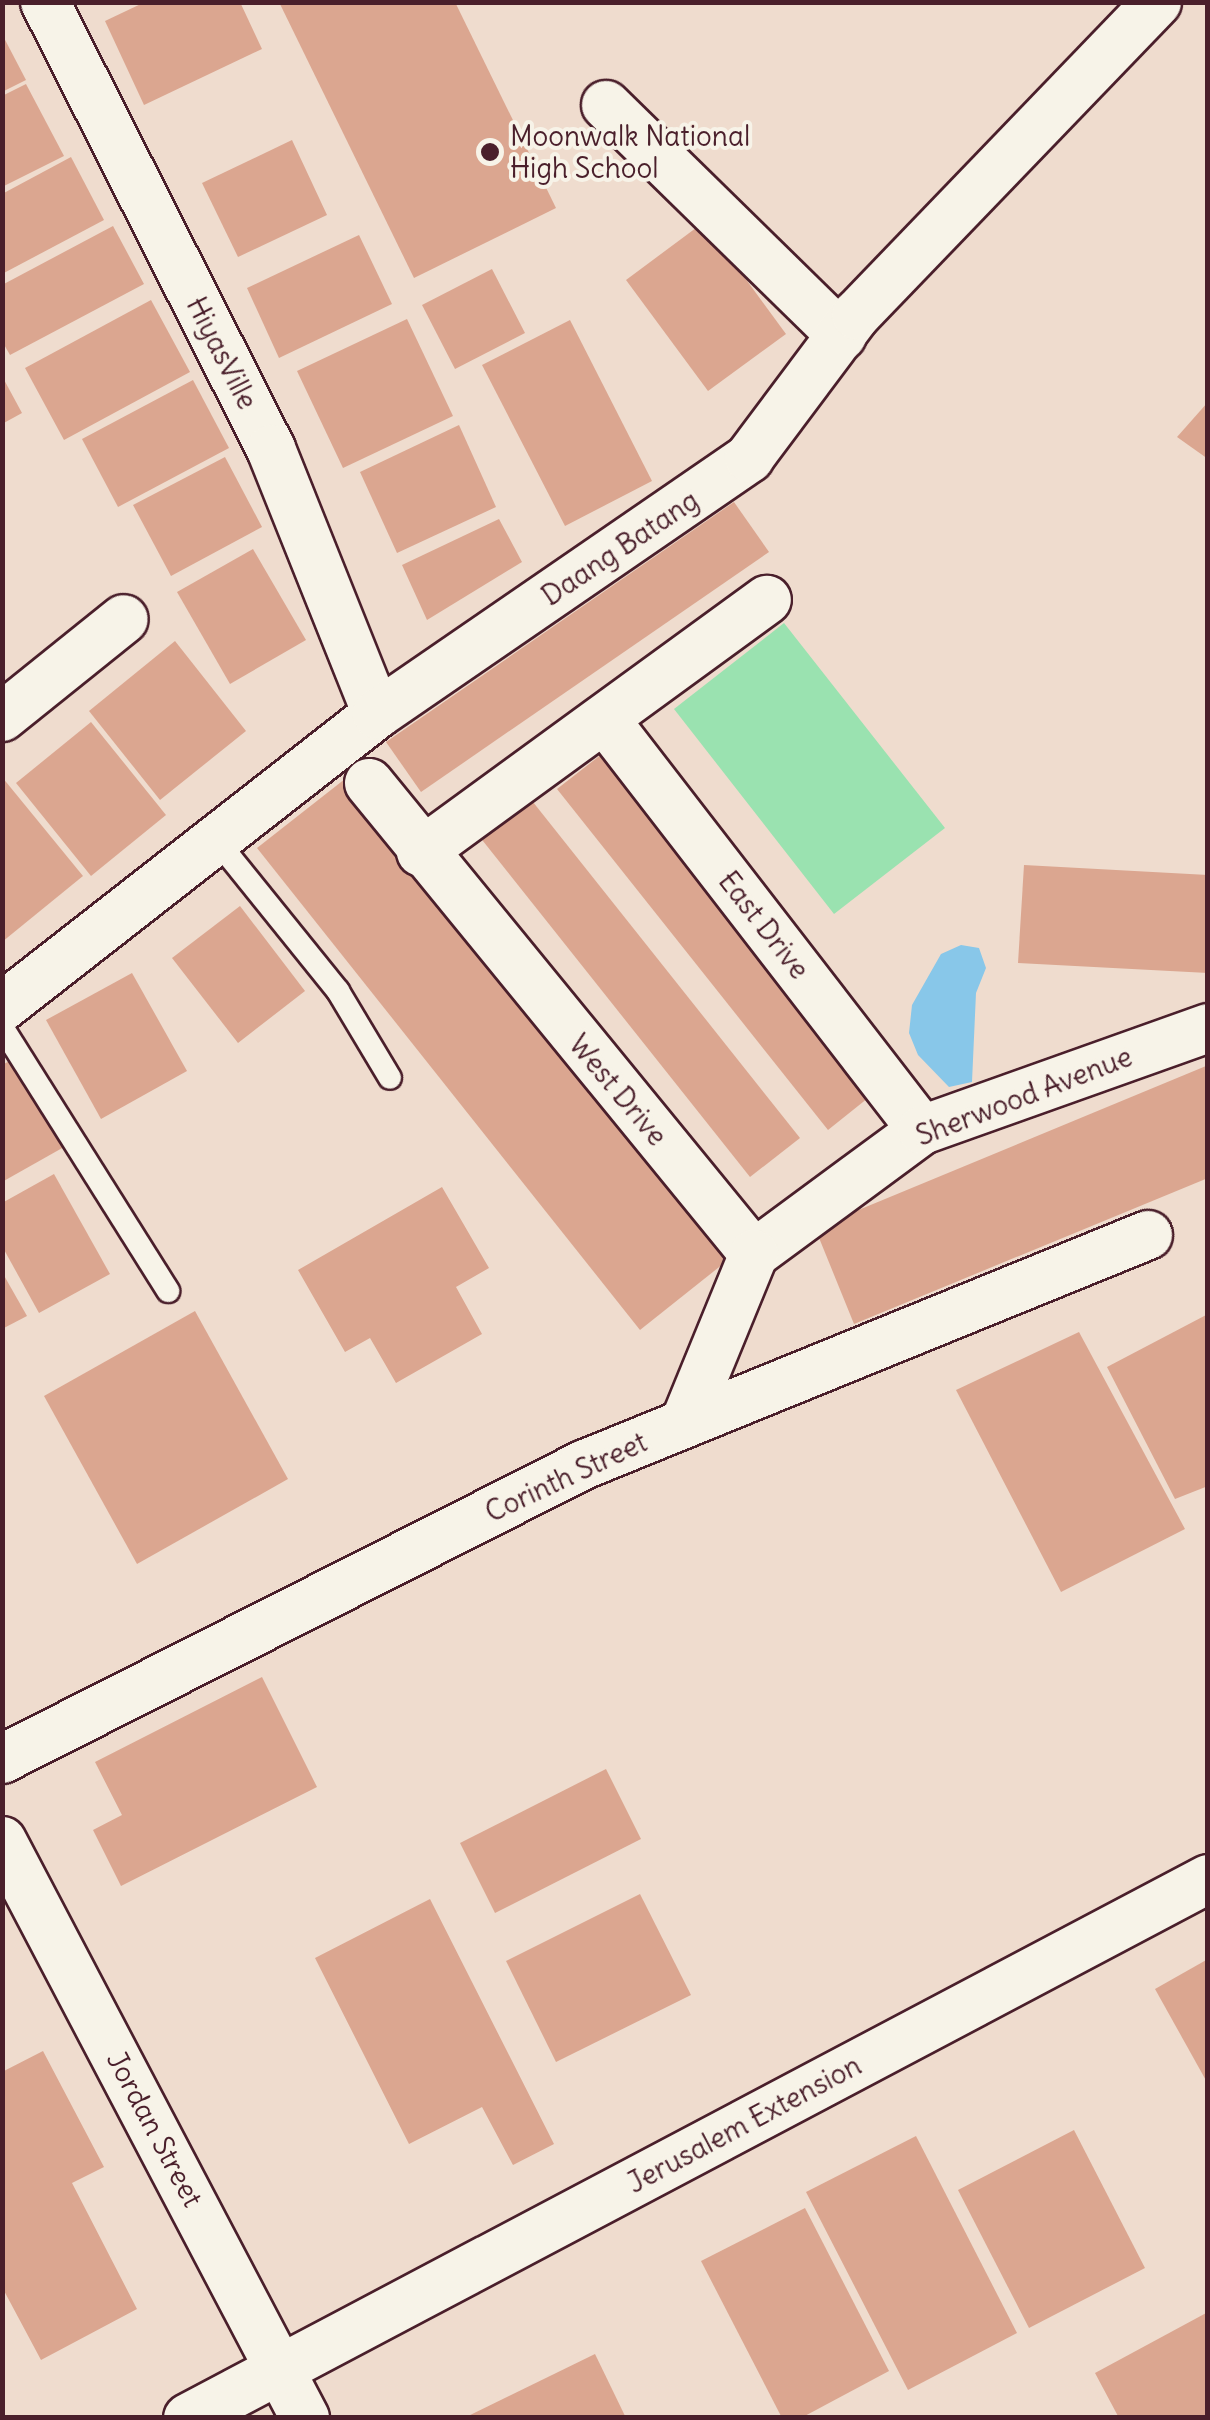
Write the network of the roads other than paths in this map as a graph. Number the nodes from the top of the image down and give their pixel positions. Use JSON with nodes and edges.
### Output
{"nodes":[{"id":1,"x":45,"y":2,"type":"edge"},
{"id":2,"x":1156,"y":2,"type":"edge"},
{"id":3,"x":606,"y":105,"type":"dead end"},
{"id":4,"x":842,"y":336,"type":"junction"},
{"id":5,"x":767,"y":600,"type":"dead end"},
{"id":6,"x":124,"y":619,"type":"dead end"},
{"id":7,"x":377,"y":714,"type":"junction"},
{"id":8,"x":2,"y":717,"type":"edge"},
{"id":9,"x":606,"y":721,"type":"junction"},
{"id":10,"x":368,"y":783,"type":"dead end"},
{"id":11,"x":217,"y":840,"type":"junction"},
{"id":12,"x":421,"y":852,"type":"junction"},
{"id":13,"x":2,"y":1007,"type":"edge"},
{"id":14,"x":2,"y":1027,"type":"edge"},
{"id":15,"x":1208,"y":1028,"type":"edge"},
{"id":16,"x":390,"y":1078,"type":"dead end"},
{"id":17,"x":922,"y":1130,"type":"junction"},
{"id":18,"x":1148,"y":1235,"type":"dead end"},
{"id":19,"x":754,"y":1254,"type":"junction"},
{"id":20,"x":168,"y":1292,"type":"dead end"},
{"id":21,"x":685,"y":1422,"type":"junction"},
{"id":22,"x":2,"y":1759,"type":"edge"},
{"id":23,"x":2,"y":1841,"type":"edge"},
{"id":24,"x":1208,"y":1878,"type":"edge"},
{"id":25,"x":280,"y":2370,"type":"junction"},
{"id":26,"x":188,"y":2418,"type":"edge"},
{"id":27,"x":305,"y":2418,"type":"edge"}],
"edges":[{"from":1,"to":7,"type":"street","name":"HiyasVille"},
{"from":2,"to":4,"type":"street","name":"Daang Batang"},
{"from":3,"to":4,"type":"street"},
{"from":4,"to":7,"type":"street","name":"Daang Batang"},
{"from":5,"to":9,"type":"street"},
{"from":6,"to":8,"type":"street"},
{"from":7,"to":11,"type":"street","name":"Daang Batang"},
{"from":9,"to":12,"type":"street"},
{"from":9,"to":17,"type":"street","name":"East Drive"},
{"from":10,"to":12,"type":"street","name":"West Drive"},
{"from":11,"to":13,"type":"street","name":"Daang Batang"},
{"from":11,"to":16,"type":"lane"},
{"from":12,"to":19,"type":"street","name":"West Drive"},
{"from":14,"to":20,"type":"lane"},
{"from":15,"to":17,"type":"street","name":"Sherwood Avenue"},
{"from":17,"to":19,"type":"street","name":"Sherwood Avenue"},
{"from":18,"to":21,"type":"street","name":"Corinth Street"},
{"from":19,"to":21,"type":"street"},
{"from":21,"to":22,"type":"street","name":"Corinth Street"},
{"from":23,"to":25,"type":"street","name":"Jordan Street"},
{"from":24,"to":25,"type":"street","name":"Jerusalem Extension"},
{"from":25,"to":26,"type":"street","name":"Jerusalem Extension"},
{"from":25,"to":27,"type":"street","name":"Jordan Street"}]}
